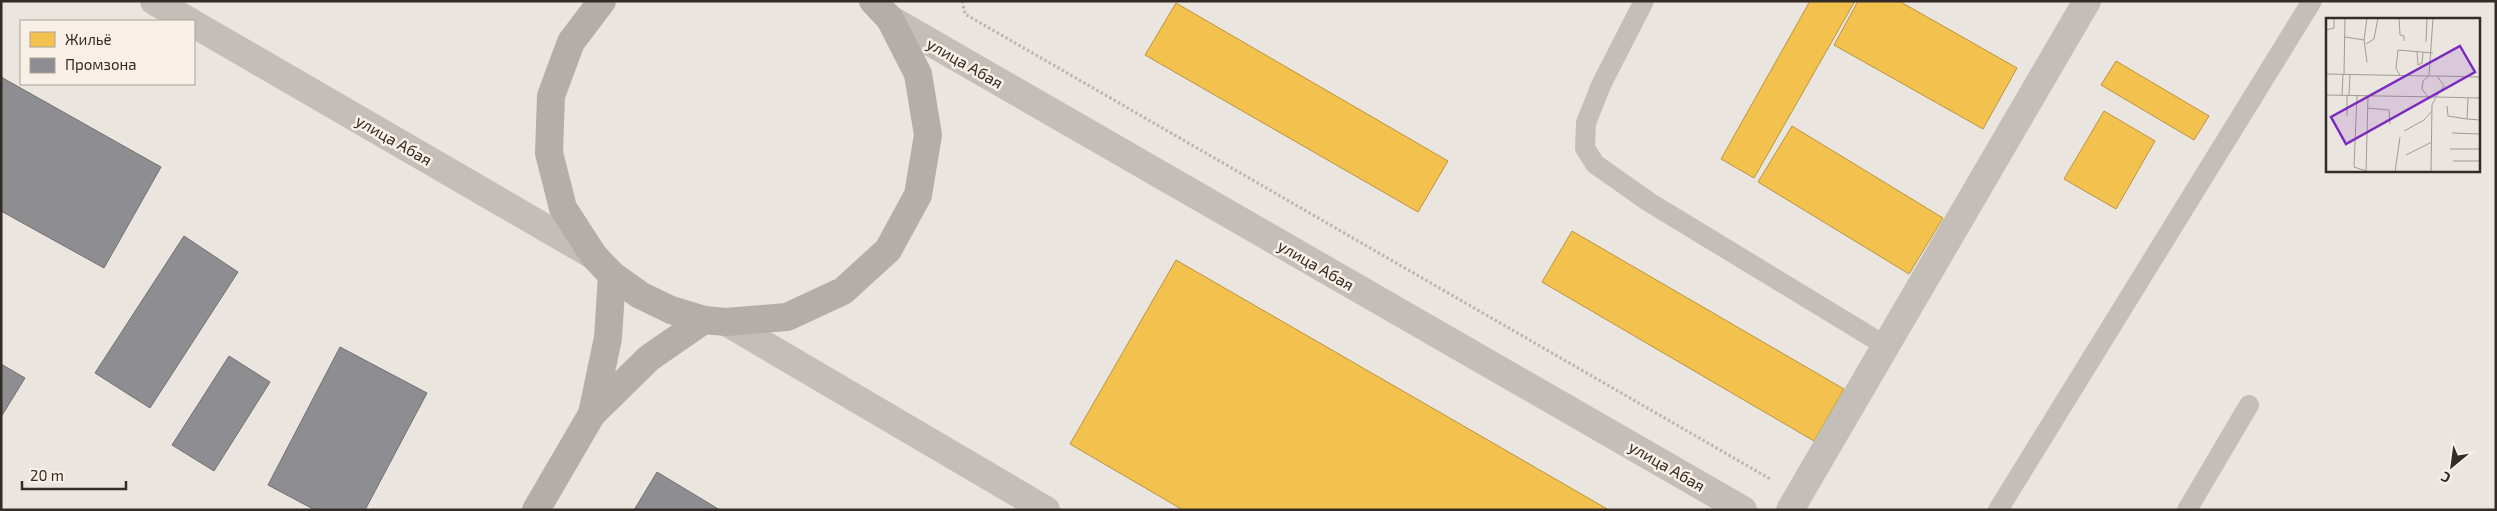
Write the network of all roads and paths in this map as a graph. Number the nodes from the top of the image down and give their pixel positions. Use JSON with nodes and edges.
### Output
{"nodes":[{"id":1,"x":154,"y":1,"type":"edge"},
{"id":2,"x":602,"y":1,"type":"edge"},
{"id":3,"x":962,"y":1,"type":"edge"},
{"id":4,"x":1644,"y":1,"type":"edge"},
{"id":5,"x":2087,"y":1,"type":"edge"},
{"id":6,"x":2312,"y":1,"type":"edge"},
{"id":7,"x":880,"y":7,"type":"edge"},
{"id":8,"x":186,"y":20,"type":"edge"},
{"id":9,"x":195,"y":25,"type":"edge"},
{"id":10,"x":603,"y":266,"type":"junction"},
{"id":11,"x":715,"y":321,"type":"junction"},
{"id":12,"x":1886,"y":346,"type":"junction"},
{"id":13,"x":2249,"y":405,"type":"dead end"},
{"id":14,"x":592,"y":414,"type":"junction"},
{"id":15,"x":1795,"y":502,"type":"edge"},
{"id":16,"x":536,"y":510,"type":"edge"},
{"id":17,"x":1046,"y":510,"type":"edge"},
{"id":18,"x":1742,"y":510,"type":"edge"},
{"id":19,"x":1998,"y":510,"type":"edge"},
{"id":20,"x":2187,"y":510,"type":"edge"}],
"edges":[{"from":1,"to":8,"type":"street"},
{"from":2,"to":10,"type":"street"},
{"from":3,"to":15,"type":"path"},
{"from":4,"to":12,"type":"lane"},
{"from":5,"to":12,"type":"street"},
{"from":6,"to":19,"type":"lane"},
{"from":7,"to":11,"type":"street"},
{"from":7,"to":18,"type":"street","name":"улица Абая"},
{"from":9,"to":10,"type":"street","name":"улица Абая"},
{"from":10,"to":11,"type":"street"},
{"from":10,"to":14,"type":"street"},
{"from":11,"to":14,"type":"street"},
{"from":11,"to":17,"type":"street"},
{"from":12,"to":15,"type":"street"},
{"from":13,"to":20,"type":"lane"},
{"from":14,"to":16,"type":"street"}]}
